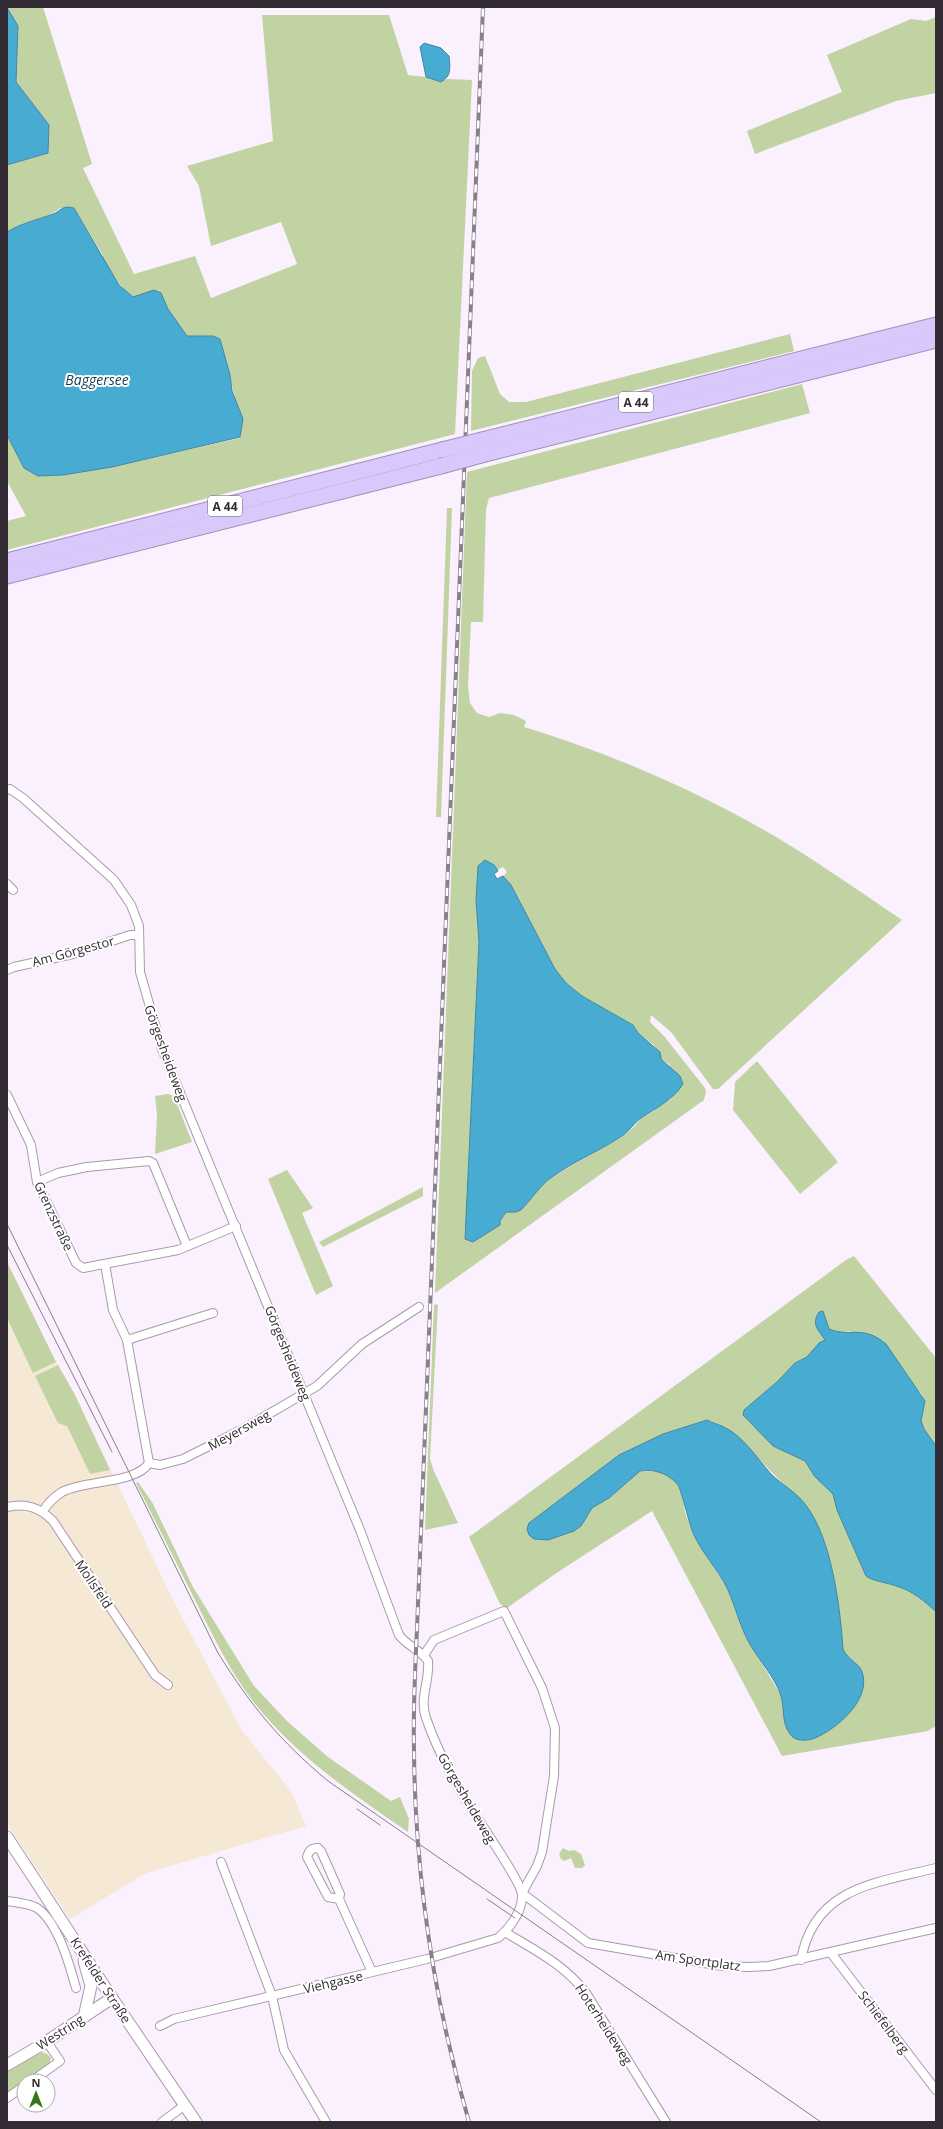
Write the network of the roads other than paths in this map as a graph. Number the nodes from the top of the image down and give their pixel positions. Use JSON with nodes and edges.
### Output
{"nodes":[{"id":1,"x":936,"y":325,"type":"edge"},
{"id":2,"x":936,"y":340,"type":"edge"},
{"id":3,"x":483,"y":447,"type":"junction"},
{"id":4,"x":7,"y":561,"type":"edge"},
{"id":5,"x":7,"y":576,"type":"edge"},
{"id":6,"x":9,"y":790,"type":"edge"},
{"id":7,"x":139,"y":935,"type":"junction"},
{"id":8,"x":7,"y":970,"type":"edge"},
{"id":9,"x":7,"y":1095,"type":"edge"},
{"id":10,"x":37,"y":1182,"type":"junction"},
{"id":11,"x":236,"y":1226,"type":"junction"},
{"id":12,"x":187,"y":1246,"type":"junction"},
{"id":13,"x":105,"y":1264,"type":"junction"},
{"id":14,"x":419,"y":1307,"type":"dead end"},
{"id":15,"x":213,"y":1313,"type":"dead end"},
{"id":16,"x":127,"y":1340,"type":"junction"},
{"id":17,"x":305,"y":1393,"type":"junction"},
{"id":18,"x":149,"y":1463,"type":"junction"},
{"id":19,"x":7,"y":1507,"type":"edge"},
{"id":20,"x":43,"y":1511,"type":"junction"},
{"id":21,"x":424,"y":1655,"type":"junction"},
{"id":22,"x":168,"y":1685,"type":"dead end"},
{"id":23,"x":7,"y":1837,"type":"edge"},
{"id":24,"x":221,"y":1862,"type":"dead end"},
{"id":25,"x":936,"y":1868,"type":"edge"},
{"id":26,"x":522,"y":1893,"type":"junction"},
{"id":27,"x":339,"y":1899,"type":"junction"},
{"id":28,"x":7,"y":1901,"type":"edge"},
{"id":29,"x":936,"y":1928,"type":"edge"},
{"id":30,"x":505,"y":1932,"type":"junction"},
{"id":31,"x":81,"y":1950,"type":"junction"},
{"id":32,"x":831,"y":1953,"type":"junction"},
{"id":33,"x":801,"y":1960,"type":"junction"},
{"id":34,"x":372,"y":1972,"type":"junction"},
{"id":35,"x":76,"y":1988,"type":"dead end"},
{"id":36,"x":272,"y":1996,"type":"junction"},
{"id":37,"x":112,"y":1998,"type":"junction"},
{"id":38,"x":84,"y":2017,"type":"junction"},
{"id":39,"x":160,"y":2026,"type":"dead end"},
{"id":40,"x":47,"y":2042,"type":"junction"},
{"id":41,"x":7,"y":2065,"type":"edge"},
{"id":42,"x":43,"y":2073,"type":"edge"},
{"id":43,"x":936,"y":2090,"type":"edge"},
{"id":44,"x":16,"y":2092,"type":"edge"},
{"id":45,"x":7,"y":2098,"type":"edge"},
{"id":46,"x":185,"y":2105,"type":"junction"},
{"id":47,"x":162,"y":2122,"type":"edge"},
{"id":48,"x":196,"y":2122,"type":"edge"},
{"id":49,"x":326,"y":2122,"type":"edge"},
{"id":50,"x":666,"y":2122,"type":"edge"}],
"edges":[{"from":1,"to":3,"type":"highway","number":"A 44"},
{"from":2,"to":3,"type":"highway","number":"A 44"},
{"from":3,"to":4,"type":"highway","number":"A 44","bridge":true},
{"from":3,"to":5,"type":"highway","number":"A 44","bridge":true},
{"from":6,"to":7,"type":"street","name":"Görgesheideweg"},
{"from":7,"to":8,"type":"street","name":"Am Görgestor"},
{"from":7,"to":11,"type":"street","name":"Görgesheideweg"},
{"from":9,"to":10,"type":"street","name":"Grenzstraße"},
{"from":10,"to":12,"type":"street"},
{"from":10,"to":13,"type":"street","name":"Grenzstraße"},
{"from":11,"to":12,"type":"street","name":"Grenzstraße"},
{"from":11,"to":17,"type":"street","name":"Görgesheideweg"},
{"from":12,"to":13,"type":"street","name":"Grenzstraße"},
{"from":13,"to":16,"type":"street"},
{"from":14,"to":17,"type":"street","name":"Meyersweg"},
{"from":15,"to":16,"type":"street"},
{"from":16,"to":18,"type":"street"},
{"from":17,"to":18,"type":"street","name":"Meyersweg"},
{"from":17,"to":21,"type":"street","name":"Görgesheideweg"},
{"from":18,"to":20,"type":"street"},
{"from":19,"to":20,"type":"street"},
{"from":20,"to":22,"type":"street","name":"Mollsfeld"},
{"from":21,"to":26,"type":"street","name":"Görgesheideweg"},
{"from":21,"to":26,"type":"street"},
{"from":23,"to":31,"type":"main road","name":"Krefelder Straße"},
{"from":24,"to":36,"type":"street"},
{"from":25,"to":33,"type":"street"},
{"from":26,"to":30,"type":"street"},
{"from":26,"to":33,"type":"street","name":"Am Sportplatz"},
{"from":27,"to":27,"type":"street"},
{"from":27,"to":34,"type":"street"},
{"from":28,"to":35,"type":"street"},
{"from":29,"to":32,"type":"street","name":"Am Sportplatz"},
{"from":30,"to":34,"type":"street","name":"Viehgasse"},
{"from":30,"to":50,"type":"street","name":"Hoterheideweg"},
{"from":31,"to":37,"type":"main road","name":"Krefelder Straße"},
{"from":31,"to":38,"type":"main road"},
{"from":32,"to":33,"type":"street","name":"Am Sportplatz"},
{"from":32,"to":43,"type":"street","name":"Schiefelberg"},
{"from":34,"to":36,"type":"street","name":"Viehgasse"},
{"from":36,"to":39,"type":"street","name":"Viehgasse"},
{"from":36,"to":49,"type":"street"},
{"from":37,"to":38,"type":"main road","name":"Westring"},
{"from":37,"to":46,"type":"main road","name":"Krefelder Straße"},
{"from":38,"to":40,"type":"main road","name":"Westring"},
{"from":40,"to":41,"type":"main road","name":"Westring"},
{"from":40,"to":42,"type":"street"},
{"from":44,"to":45,"type":"street"},
{"from":46,"to":47,"type":"street"},
{"from":46,"to":48,"type":"main road","name":"Krefelder Straße"}]}
